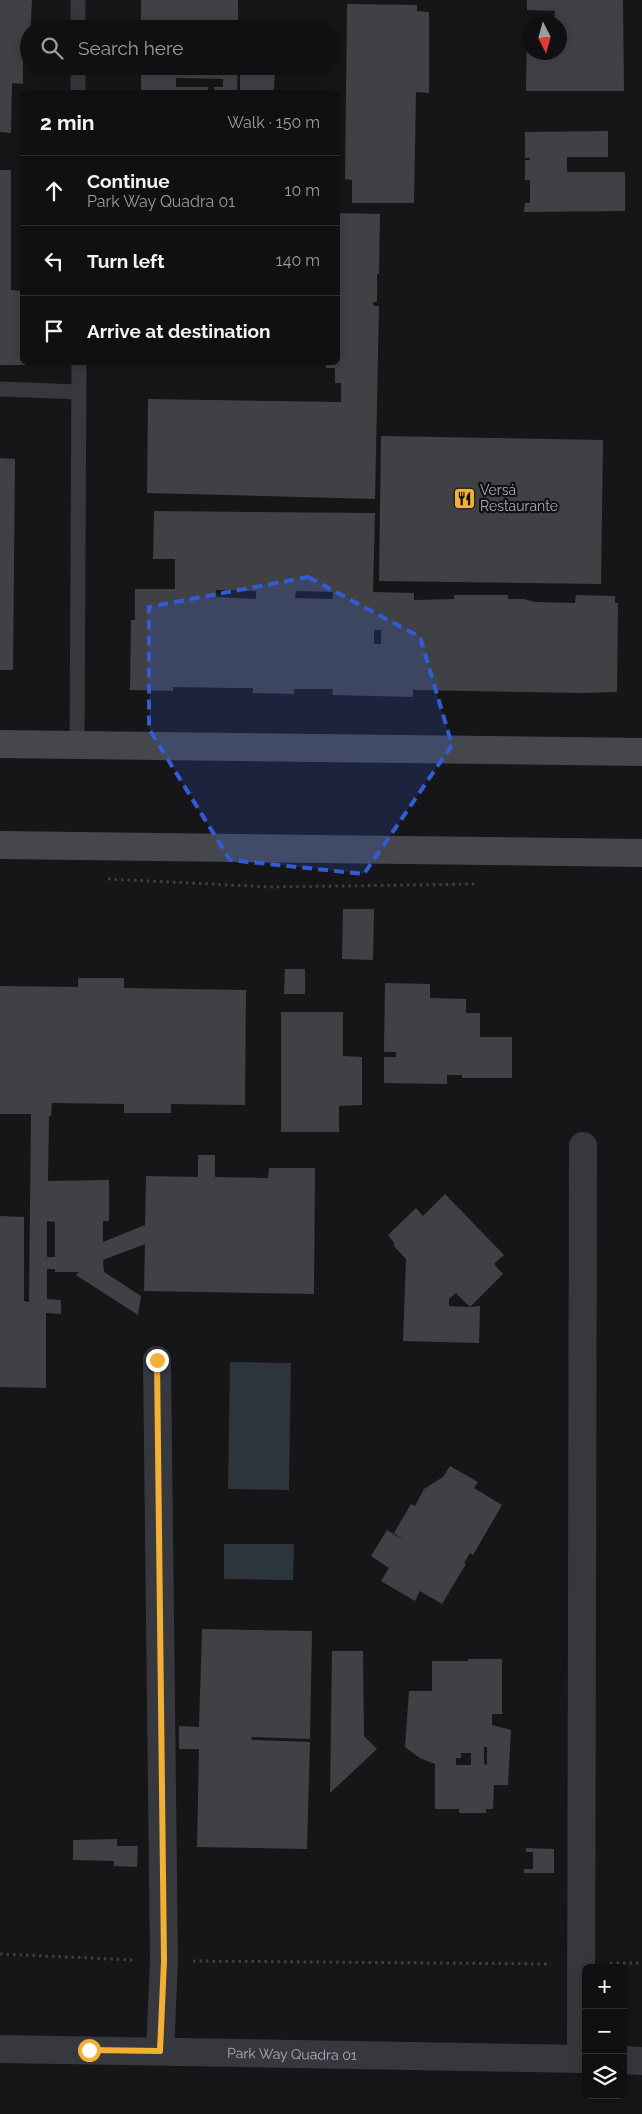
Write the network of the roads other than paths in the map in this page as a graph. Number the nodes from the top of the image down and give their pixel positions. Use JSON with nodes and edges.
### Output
{"nodes":[{"id":1,"x":78,"y":0,"type":"edge"},
{"id":2,"x":78,"y":20,"type":"edge"},
{"id":3,"x":78,"y":75,"type":"edge"},
{"id":4,"x":78,"y":90,"type":"edge"},
{"id":5,"x":79,"y":365,"type":"edge"},
{"id":6,"x":0,"y":389,"type":"edge"},
{"id":7,"x":79,"y":392,"type":"junction"},
{"id":8,"x":0,"y":744,"type":"edge"},
{"id":9,"x":77,"y":745,"type":"junction"},
{"id":10,"x":642,"y":752,"type":"edge"},
{"id":11,"x":0,"y":845,"type":"edge"},
{"id":12,"x":642,"y":853,"type":"edge"},
{"id":13,"x":583,"y":1146,"type":"dead end"},
{"id":14,"x":157,"y":1360,"type":"dead end"},
{"id":15,"x":0,"y":2049,"type":"edge"},
{"id":16,"x":160,"y":2051,"type":"junction"},
{"id":17,"x":584,"y":2054,"type":"edge"},
{"id":18,"x":582,"y":2059,"type":"edge"},
{"id":19,"x":627,"y":2060,"type":"edge"},
{"id":20,"x":642,"y":2060,"type":"edge"}],
"edges":[{"from":1,"to":2,"type":"lane"},
{"from":3,"to":4,"type":"lane"},
{"from":5,"to":7,"type":"lane"},
{"from":6,"to":7,"type":"lane"},
{"from":7,"to":9,"type":"lane"},
{"from":8,"to":9,"type":"main road"},
{"from":9,"to":10,"type":"main road"},
{"from":11,"to":12,"type":"main road"},
{"from":13,"to":17,"type":"street"},
{"from":14,"to":16,"type":"street"},
{"from":15,"to":16,"type":"street","name":"Park Way Quadra 01"},
{"from":16,"to":18,"type":"street","name":"Park Way Quadra 01"},
{"from":19,"to":20,"type":"street"}]}
